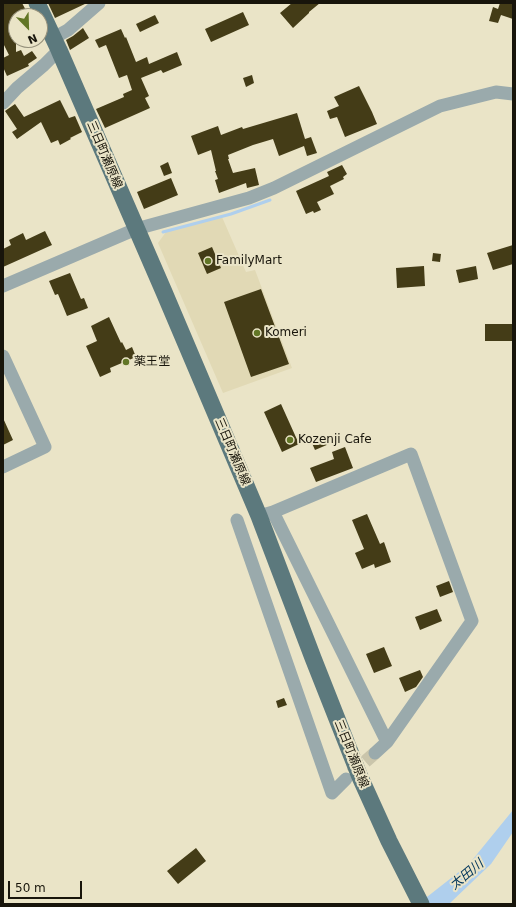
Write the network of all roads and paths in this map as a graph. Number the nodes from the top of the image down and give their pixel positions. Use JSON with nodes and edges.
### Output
{"nodes":[{"id":1,"x":37,"y":3,"type":"edge"},
{"id":2,"x":99,"y":3,"type":"edge"},
{"id":3,"x":57,"y":44,"type":"junction"},
{"id":4,"x":513,"y":94,"type":"edge"},
{"id":5,"x":3,"y":103,"type":"edge"},
{"id":6,"x":136,"y":229,"type":"junction"},
{"id":7,"x":3,"y":286,"type":"edge"},
{"id":8,"x":3,"y":356,"type":"edge"},
{"id":9,"x":3,"y":467,"type":"edge"},
{"id":10,"x":266,"y":514,"type":"junction"},
{"id":11,"x":237,"y":520,"type":"dead end"},
{"id":12,"x":387,"y":742,"type":"junction"},
{"id":13,"x":375,"y":753,"type":"tunnel mouth"},
{"id":14,"x":346,"y":779,"type":"tunnel mouth"},
{"id":15,"x":421,"y":904,"type":"edge"}],
"edges":[{"from":1,"to":3,"type":"main road","name":"三日町瀬原線"},
{"from":2,"to":3,"type":"street"},
{"from":3,"to":5,"type":"street"},
{"from":3,"to":6,"type":"main road","name":"三日町瀬原線"},
{"from":4,"to":6,"type":"street"},
{"from":6,"to":7,"type":"street"},
{"from":6,"to":10,"type":"main road","name":"三日町瀬原線"},
{"from":8,"to":9,"type":"street"},
{"from":10,"to":12,"type":"street"},
{"from":10,"to":12,"type":"street"},
{"from":10,"to":15,"type":"main road","name":"三日町瀬原線"},
{"from":11,"to":14,"type":"street"},
{"from":12,"to":13,"type":"street"}]}
